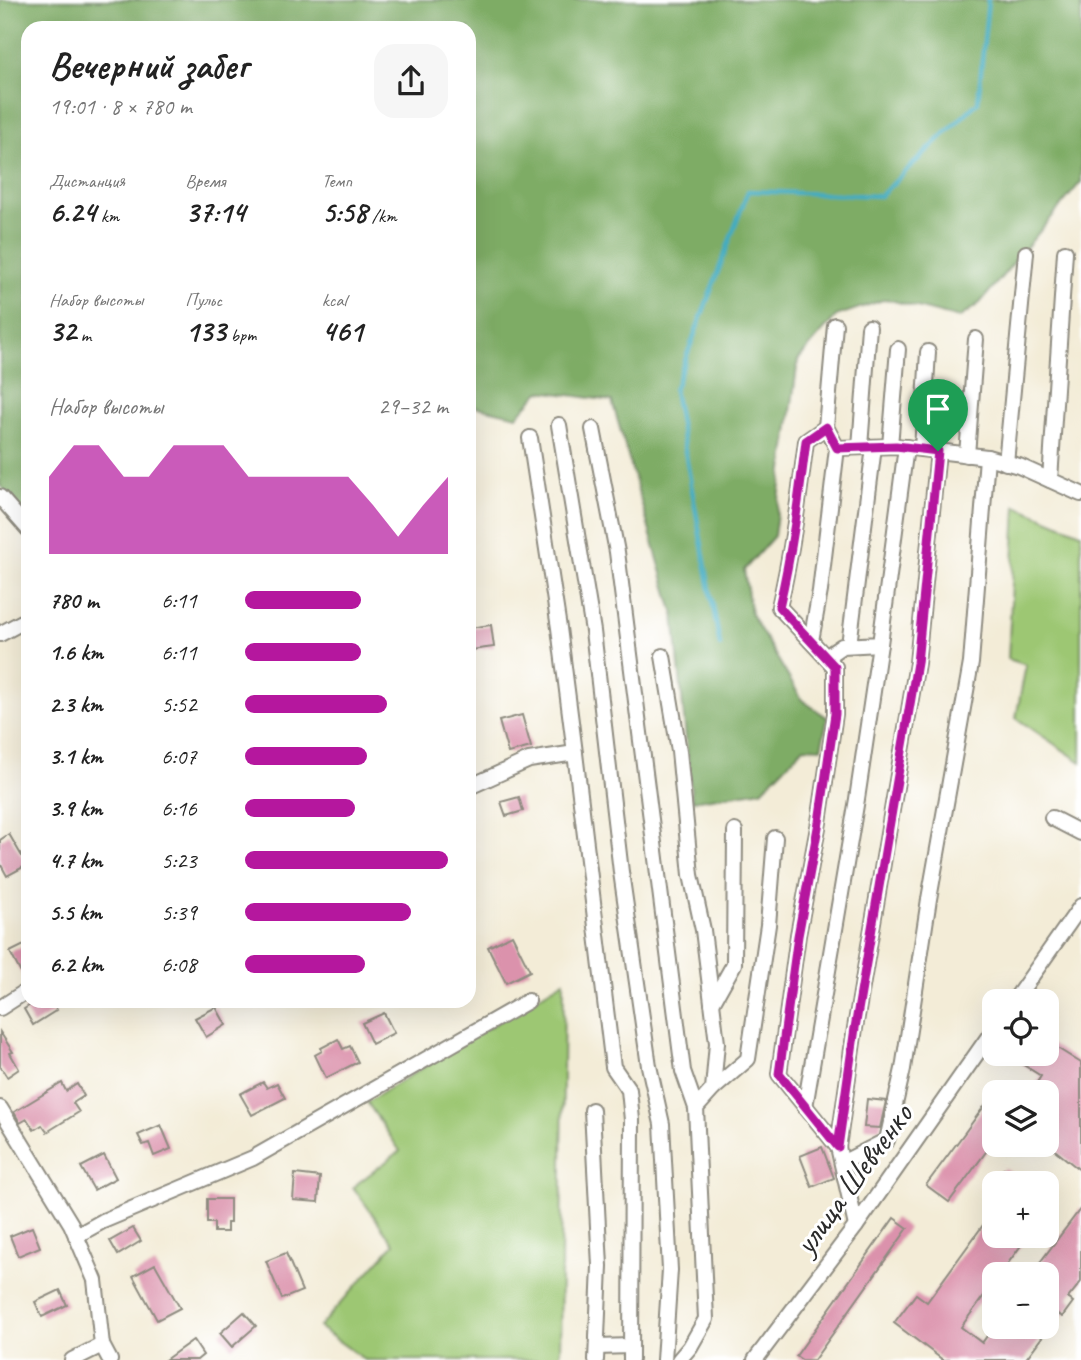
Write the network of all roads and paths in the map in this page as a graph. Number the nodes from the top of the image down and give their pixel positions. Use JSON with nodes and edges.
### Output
{"nodes":[{"id":1,"x":1065,"y":252,"type":"dead end"},
{"id":2,"x":1026,"y":253,"type":"dead end"},
{"id":3,"x":835,"y":325,"type":"dead end"},
{"id":4,"x":869,"y":327,"type":"dead end"},
{"id":5,"x":976,"y":339,"type":"dead end"},
{"id":6,"x":898,"y":349,"type":"dead end"},
{"id":7,"x":928,"y":352,"type":"dead end"},
{"id":8,"x":559,"y":425,"type":"dead end"},
{"id":9,"x":826,"y":427,"type":"junction"},
{"id":10,"x":593,"y":429,"type":"dead end"},
{"id":11,"x":530,"y":438,"type":"dead end"},
{"id":12,"x":890,"y":446,"type":"junction"},
{"id":13,"x":867,"y":447,"type":"junction"},
{"id":14,"x":906,"y":447,"type":"junction"},
{"id":15,"x":837,"y":448,"type":"junction"},
{"id":16,"x":922,"y":449,"type":"junction"},
{"id":17,"x":938,"y":451,"type":"junction"},
{"id":18,"x":967,"y":455,"type":"junction"},
{"id":19,"x":987,"y":457,"type":"junction"},
{"id":20,"x":1006,"y":463,"type":"junction"},
{"id":21,"x":1050,"y":480,"type":"junction"},
{"id":22,"x":1081,"y":494,"type":"edge"},
{"id":23,"x":0,"y":497,"type":"edge"},
{"id":24,"x":21,"y":521,"type":"edge"},
{"id":25,"x":21,"y":623,"type":"edge"},
{"id":26,"x":0,"y":634,"type":"edge"},
{"id":27,"x":811,"y":641,"type":"junction"},
{"id":28,"x":880,"y":644,"type":"junction"},
{"id":29,"x":849,"y":645,"type":"junction"},
{"id":30,"x":663,"y":656,"type":"dead end"},
{"id":31,"x":826,"y":657,"type":"junction"},
{"id":32,"x":575,"y":753,"type":"junction"},
{"id":33,"x":476,"y":784,"type":"edge"},
{"id":34,"x":1052,"y":818,"type":"dead end"},
{"id":35,"x":735,"y":831,"type":"dead end"},
{"id":36,"x":1081,"y":833,"type":"edge"},
{"id":37,"x":775,"y":838,"type":"dead end"},
{"id":38,"x":1081,"y":906,"type":"edge"},
{"id":39,"x":1022,"y":989,"type":"edge"},
{"id":40,"x":21,"y":994,"type":"edge"},
{"id":41,"x":528,"y":1002,"type":"dead end"},
{"id":42,"x":712,"y":1003,"type":"junction"},
{"id":43,"x":0,"y":1008,"type":"edge"},
{"id":44,"x":982,"y":1046,"type":"edge"},
{"id":45,"x":713,"y":1089,"type":"junction"},
{"id":46,"x":805,"y":1107,"type":"junction"},
{"id":47,"x":0,"y":1108,"type":"edge"},
{"id":48,"x":696,"y":1108,"type":"junction"},
{"id":49,"x":592,"y":1110,"type":"dead end"},
{"id":50,"x":838,"y":1147,"type":"junction"},
{"id":51,"x":842,"y":1163,"type":"junction"},
{"id":52,"x":856,"y":1226,"type":"junction"},
{"id":53,"x":76,"y":1236,"type":"junction"},
{"id":54,"x":102,"y":1345,"type":"junction"},
{"id":55,"x":596,"y":1353,"type":"edge"},
{"id":56,"x":631,"y":1353,"type":"edge"},
{"id":57,"x":72,"y":1360,"type":"edge"},
{"id":58,"x":110,"y":1360,"type":"edge"},
{"id":59,"x":664,"y":1360,"type":"edge"},
{"id":60,"x":679,"y":1360,"type":"edge"},
{"id":61,"x":755,"y":1360,"type":"edge"}],
"edges":[{"from":1,"to":21,"type":"street"},
{"from":2,"to":20,"type":"street"},
{"from":3,"to":9,"type":"street"},
{"from":4,"to":13,"type":"street"},
{"from":5,"to":18,"type":"street"},
{"from":6,"to":12,"type":"street"},
{"from":7,"to":16,"type":"street"},
{"from":8,"to":59,"type":"street"},
{"from":9,"to":15,"type":"street"},
{"from":9,"to":27,"type":"street"},
{"from":10,"to":48,"type":"street"},
{"from":11,"to":32,"type":"street"},
{"from":12,"to":13,"type":"street"},
{"from":12,"to":14,"type":"street"},
{"from":13,"to":15,"type":"street"},
{"from":13,"to":29,"type":"street"},
{"from":14,"to":16,"type":"street"},
{"from":14,"to":28,"type":"street"},
{"from":15,"to":27,"type":"street"},
{"from":16,"to":17,"type":"street"},
{"from":17,"to":18,"type":"street"},
{"from":17,"to":50,"type":"street"},
{"from":18,"to":19,"type":"street"},
{"from":19,"to":20,"type":"street"},
{"from":19,"to":51,"type":"street"},
{"from":20,"to":21,"type":"street"},
{"from":21,"to":22,"type":"street"},
{"from":23,"to":24,"type":"street"},
{"from":25,"to":26,"type":"street"},
{"from":27,"to":31,"type":"street"},
{"from":28,"to":29,"type":"street"},
{"from":28,"to":46,"type":"street"},
{"from":29,"to":31,"type":"street"},
{"from":30,"to":42,"type":"street"},
{"from":31,"to":46,"type":"street"},
{"from":32,"to":33,"type":"street"},
{"from":32,"to":56,"type":"street"},
{"from":34,"to":36,"type":"street"},
{"from":35,"to":42,"type":"street"},
{"from":37,"to":45,"type":"street"},
{"from":38,"to":39,"type":"street"},
{"from":40,"to":43,"type":"street"},
{"from":41,"to":53,"type":"street"},
{"from":42,"to":45,"type":"street"},
{"from":44,"to":52,"type":"street","name":"улица Шевченко"},
{"from":45,"to":48,"type":"street"},
{"from":46,"to":50,"type":"street"},
{"from":47,"to":53,"type":"street"},
{"from":48,"to":60,"type":"street"},
{"from":49,"to":55,"type":"street"},
{"from":50,"to":51,"type":"street"},
{"from":51,"to":52,"type":"street"},
{"from":52,"to":61,"type":"street","name":"улица Шевченко"},
{"from":53,"to":54,"type":"street"},
{"from":54,"to":57,"type":"street"},
{"from":54,"to":58,"type":"street"},
{"from":55,"to":56,"type":"street"}]}
